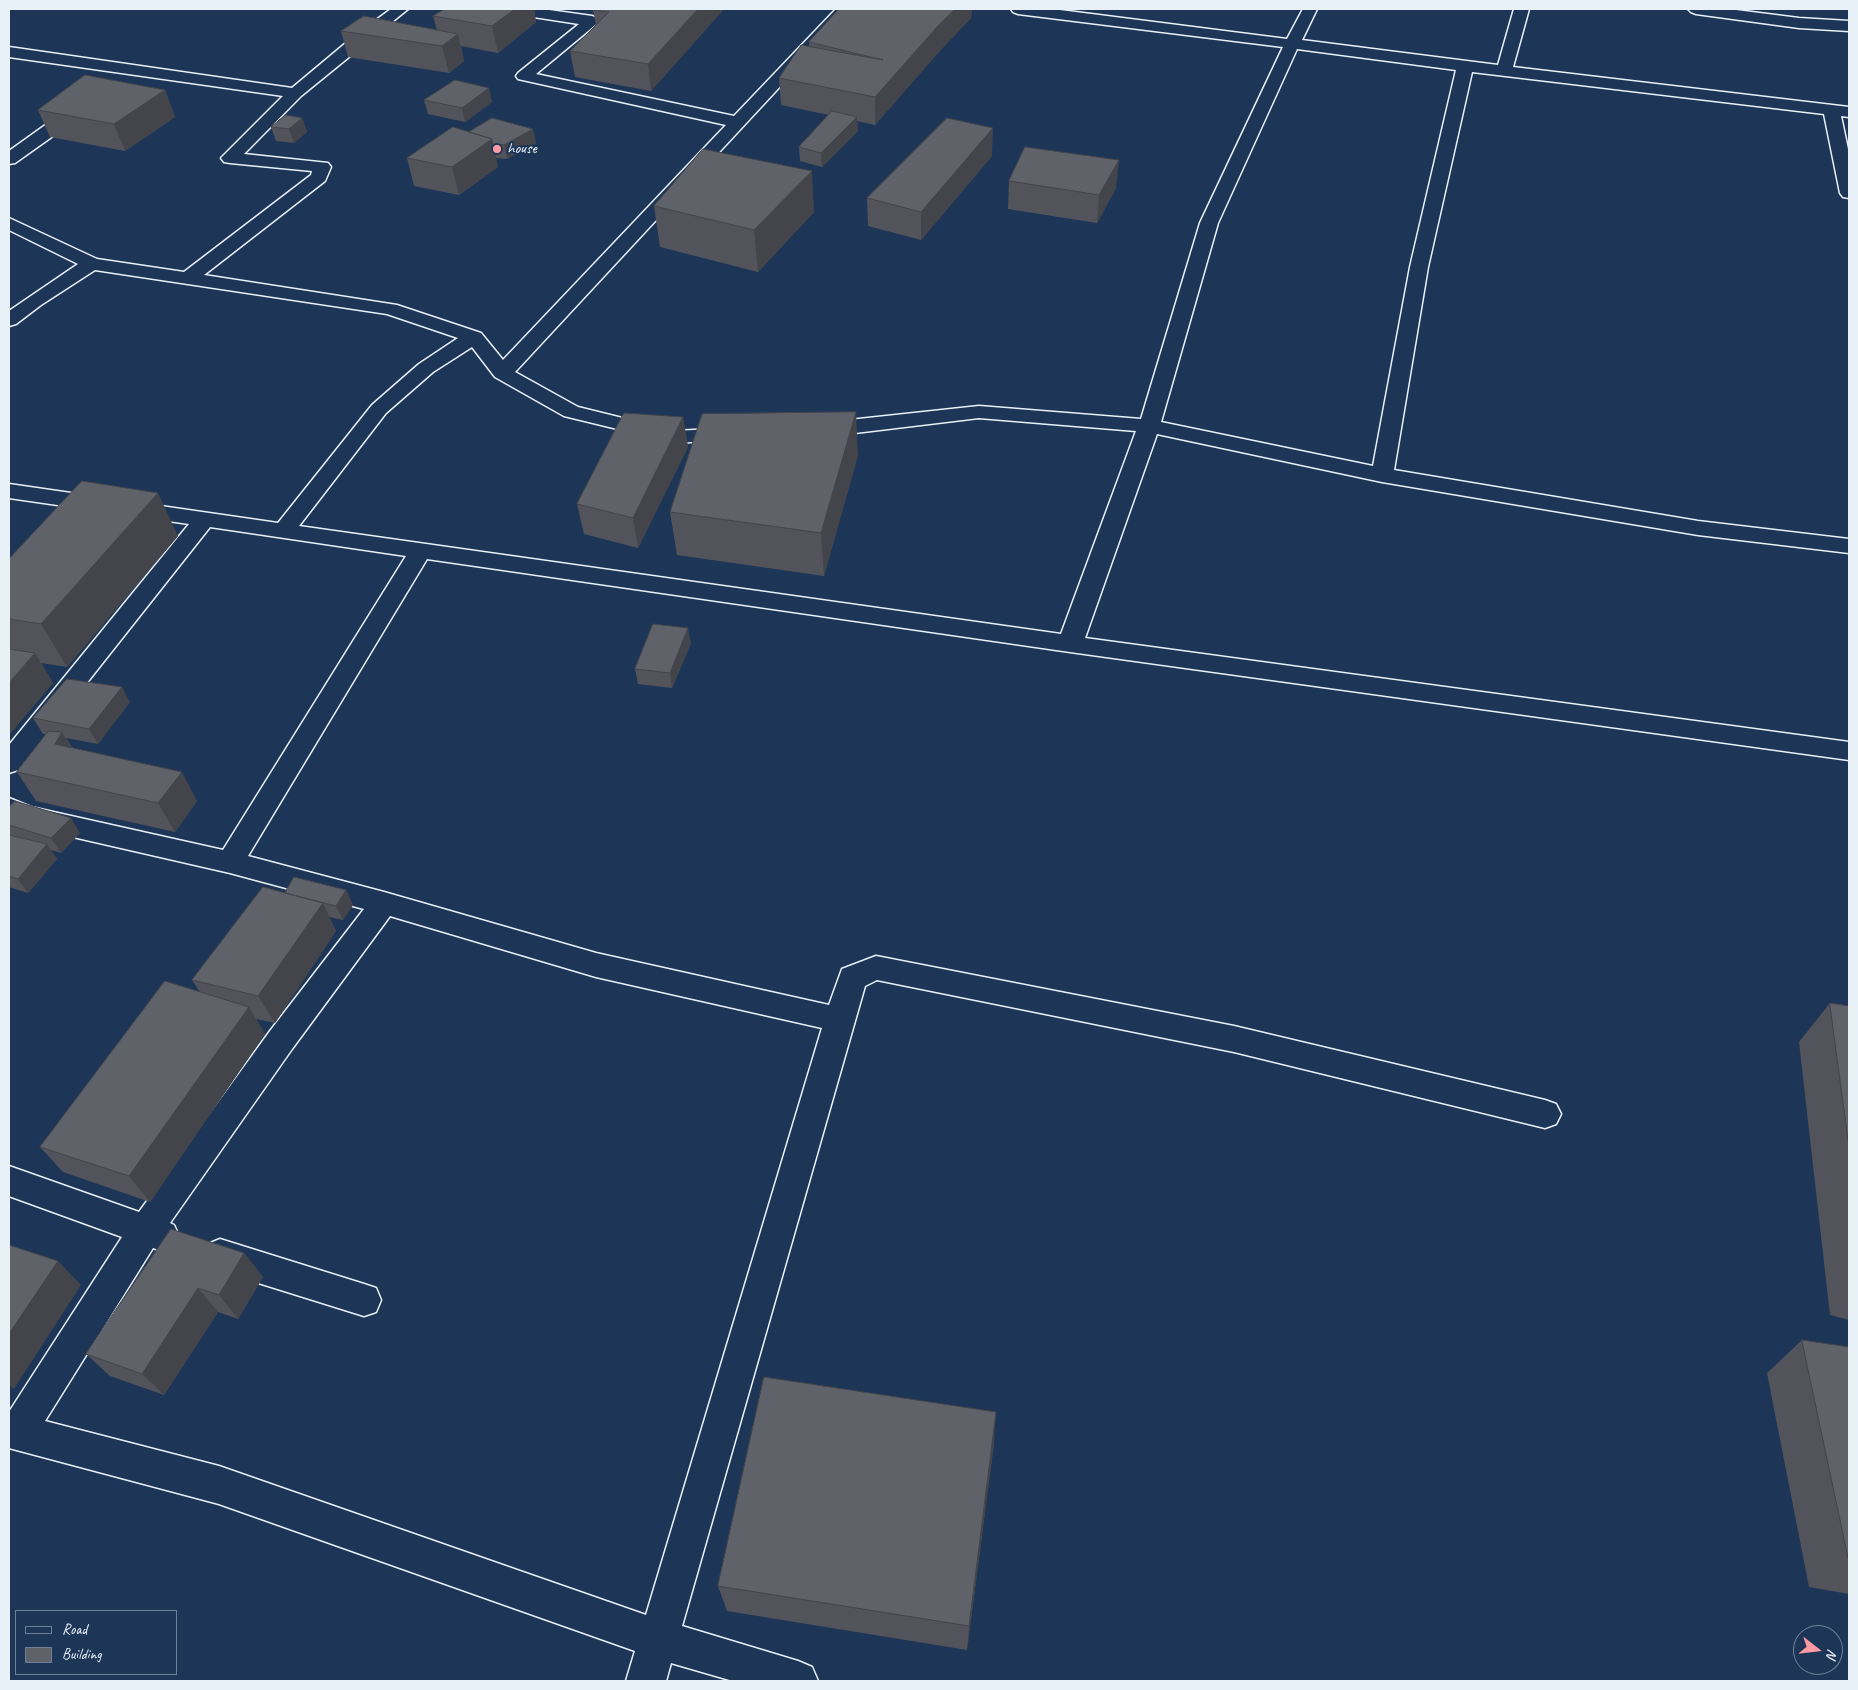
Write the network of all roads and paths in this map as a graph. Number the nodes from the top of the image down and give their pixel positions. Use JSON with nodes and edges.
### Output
{"nodes":[{"id":1,"x":400,"y":9,"type":"edge"},
{"id":2,"x":514,"y":9,"type":"edge"},
{"id":3,"x":844,"y":9,"type":"edge"},
{"id":4,"x":1018,"y":9,"type":"edge"},
{"id":5,"x":1310,"y":9,"type":"edge"},
{"id":6,"x":1522,"y":9,"type":"edge"},
{"id":7,"x":1696,"y":9,"type":"edge"},
{"id":8,"x":1849,"y":26,"type":"edge"},
{"id":9,"x":1292,"y":44,"type":"junction"},
{"id":10,"x":9,"y":52,"type":"edge"},
{"id":11,"x":1465,"y":66,"type":"junction"},
{"id":12,"x":132,"y":71,"type":"junction"},
{"id":13,"x":1504,"y":71,"type":"junction"},
{"id":14,"x":117,"y":82,"type":"edge"},
{"id":15,"x":295,"y":93,"type":"junction"},
{"id":16,"x":94,"y":99,"type":"edge"},
{"id":17,"x":1831,"y":110,"type":"junction"},
{"id":18,"x":1849,"y":112,"type":"edge"},
{"id":19,"x":737,"y":122,"type":"junction"},
{"id":20,"x":9,"y":159,"type":"edge"},
{"id":21,"x":1849,"y":193,"type":"edge"},
{"id":22,"x":9,"y":223,"type":"edge"},
{"id":23,"x":92,"y":264,"type":"junction"},
{"id":24,"x":188,"y":278,"type":"junction"},
{"id":25,"x":9,"y":320,"type":"edge"},
{"id":26,"x":474,"y":337,"type":"junction"},
{"id":27,"x":502,"y":373,"type":"junction"},
{"id":28,"x":1149,"y":426,"type":"junction"},
{"id":29,"x":798,"y":430,"type":"edge"},
{"id":30,"x":751,"y":433,"type":"edge"},
{"id":31,"x":1382,"y":475,"type":"junction"},
{"id":32,"x":9,"y":490,"type":"edge"},
{"id":33,"x":205,"y":518,"type":"junction"},
{"id":34,"x":284,"y":530,"type":"junction"},
{"id":35,"x":1849,"y":546,"type":"edge"},
{"id":36,"x":421,"y":550,"type":"junction"},
{"id":37,"x":1070,"y":644,"type":"junction"},
{"id":38,"x":1849,"y":751,"type":"edge"},
{"id":39,"x":9,"y":763,"type":"edge"},
{"id":40,"x":9,"y":808,"type":"edge"},
{"id":41,"x":230,"y":862,"type":"junction"},
{"id":42,"x":384,"y":903,"type":"junction"},
{"id":43,"x":841,"y":1020,"type":"junction"},
{"id":44,"x":1545,"y":1114,"type":"dead end"},
{"id":45,"x":9,"y":1181,"type":"edge"},
{"id":46,"x":145,"y":1231,"type":"junction"},
{"id":47,"x":364,"y":1300,"type":"dead end"},
{"id":48,"x":13,"y":1431,"type":"edge"},
{"id":49,"x":658,"y":1639,"type":"junction"},
{"id":50,"x":646,"y":1681,"type":"edge"},
{"id":51,"x":798,"y":1681,"type":"edge"}],
"edges":[{"from":1,"to":15,"type":"street"},
{"from":2,"to":19,"type":"street"},
{"from":3,"to":19,"type":"street"},
{"from":4,"to":9,"type":"street"},
{"from":5,"to":9,"type":"street"},
{"from":6,"to":13,"type":"street"},
{"from":7,"to":8,"type":"street"},
{"from":9,"to":11,"type":"street"},
{"from":9,"to":28,"type":"street"},
{"from":10,"to":12,"type":"street"},
{"from":11,"to":13,"type":"street"},
{"from":11,"to":31,"type":"street"},
{"from":12,"to":14,"type":"street"},
{"from":12,"to":15,"type":"street"},
{"from":13,"to":17,"type":"street"},
{"from":15,"to":24,"type":"street"},
{"from":16,"to":20,"type":"street"},
{"from":17,"to":18,"type":"street"},
{"from":17,"to":21,"type":"street"},
{"from":19,"to":27,"type":"street"},
{"from":22,"to":23,"type":"street"},
{"from":23,"to":24,"type":"street"},
{"from":23,"to":25,"type":"street"},
{"from":24,"to":26,"type":"street"},
{"from":26,"to":27,"type":"street"},
{"from":26,"to":34,"type":"street"},
{"from":27,"to":30,"type":"street"},
{"from":28,"to":29,"type":"street"},
{"from":28,"to":31,"type":"street"},
{"from":28,"to":37,"type":"street"},
{"from":31,"to":35,"type":"street"},
{"from":32,"to":33,"type":"street"},
{"from":33,"to":34,"type":"street"},
{"from":33,"to":39,"type":"street"},
{"from":34,"to":36,"type":"street"},
{"from":36,"to":37,"type":"street"},
{"from":36,"to":41,"type":"street"},
{"from":37,"to":38,"type":"street"},
{"from":40,"to":41,"type":"street"},
{"from":41,"to":42,"type":"street"},
{"from":42,"to":43,"type":"street"},
{"from":42,"to":46,"type":"street"},
{"from":43,"to":44,"type":"street"},
{"from":43,"to":49,"type":"street"},
{"from":45,"to":46,"type":"street"},
{"from":46,"to":47,"type":"street"},
{"from":46,"to":48,"type":"street"},
{"from":48,"to":49,"type":"street"},
{"from":49,"to":50,"type":"street"},
{"from":49,"to":51,"type":"street"}]}
